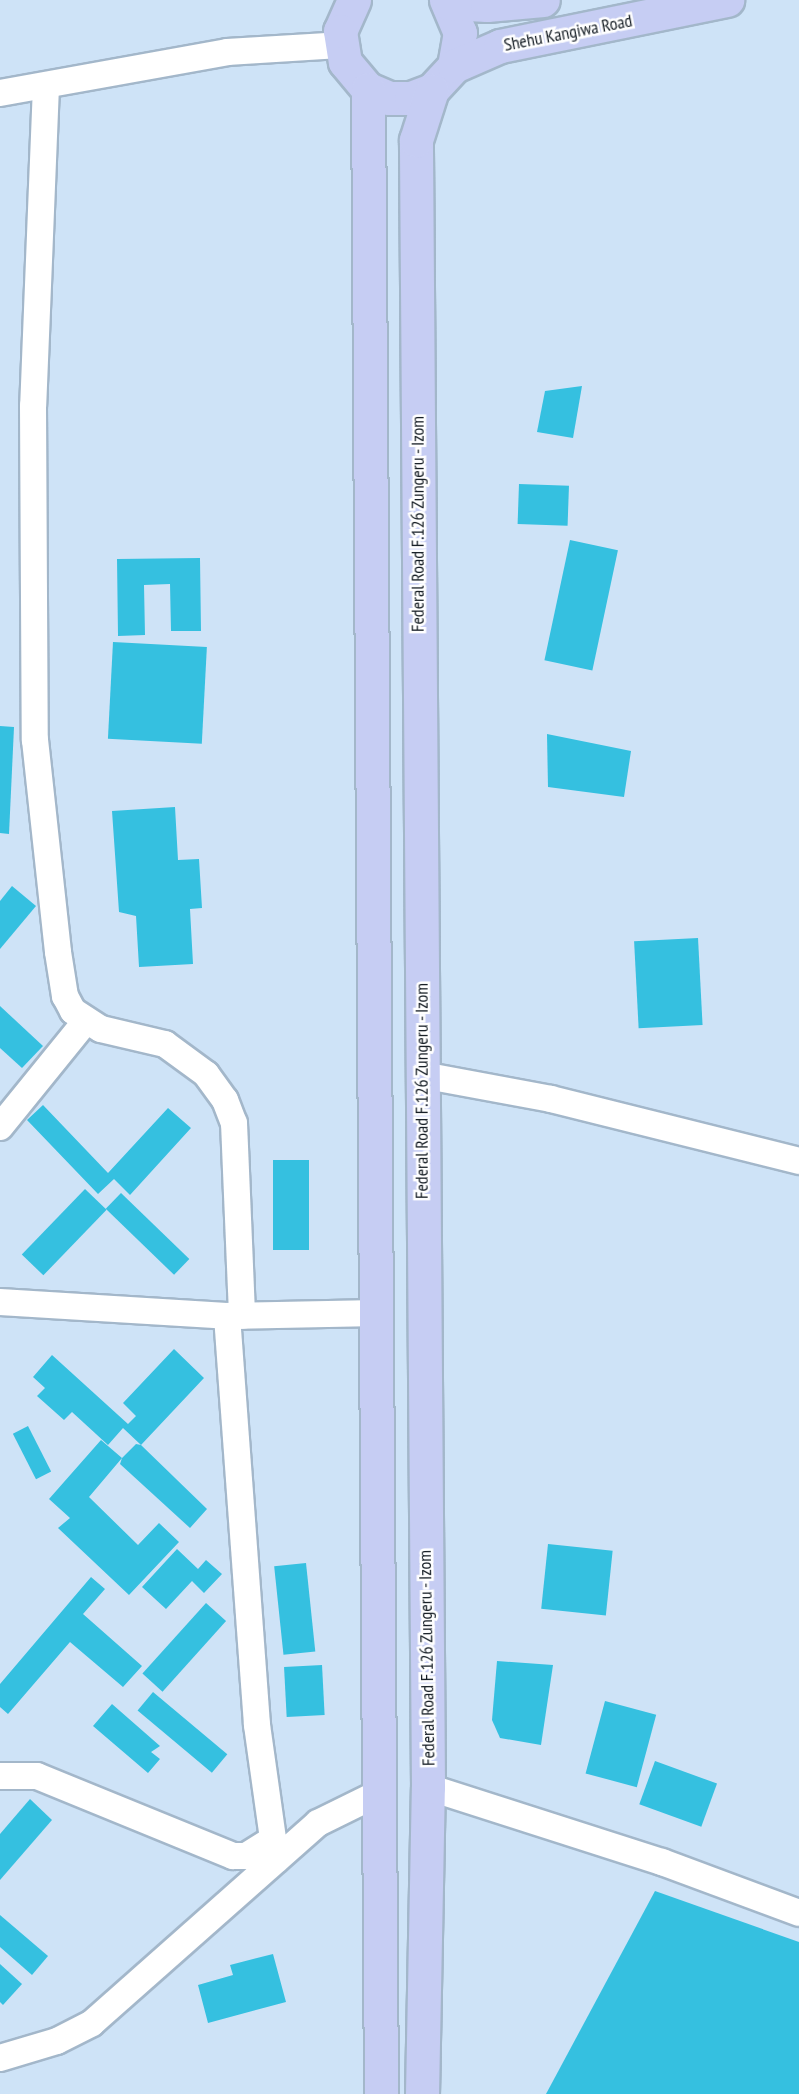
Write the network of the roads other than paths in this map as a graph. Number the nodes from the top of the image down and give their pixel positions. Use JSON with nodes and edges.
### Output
{"nodes":[{"id":1,"x":354,"y":0,"type":"edge"},
{"id":2,"x":543,"y":0,"type":"edge"},
{"id":3,"x":727,"y":0,"type":"edge"},
{"id":4,"x":447,"y":1,"type":"edge"},
{"id":5,"x":340,"y":45,"type":"junction"},
{"id":6,"x":454,"y":66,"type":"junction"},
{"id":7,"x":46,"y":86,"type":"junction"},
{"id":8,"x":368,"y":89,"type":"junction"},
{"id":9,"x":432,"y":90,"type":"junction"},
{"id":10,"x":0,"y":93,"type":"edge"},
{"id":11,"x":419,"y":732,"type":"junction"},
{"id":12,"x":374,"y":735,"type":"junction"},
{"id":13,"x":85,"y":1022,"type":"junction"},
{"id":14,"x":422,"y":1075,"type":"junction"},
{"id":15,"x":0,"y":1127,"type":"edge"},
{"id":16,"x":799,"y":1161,"type":"edge"},
{"id":17,"x":0,"y":1302,"type":"edge"},
{"id":18,"x":378,"y":1313,"type":"junction"},
{"id":19,"x":234,"y":1316,"type":"junction"},
{"id":20,"x":0,"y":1776,"type":"edge"},
{"id":21,"x":428,"y":1787,"type":"junction"},
{"id":22,"x":379,"y":1793,"type":"junction"},
{"id":23,"x":275,"y":1849,"type":"junction"},
{"id":24,"x":799,"y":1913,"type":"edge"},
{"id":25,"x":6,"y":2055,"type":"edge"},
{"id":26,"x":381,"y":2094,"type":"edge"},
{"id":27,"x":422,"y":2094,"type":"edge"}],
"edges":[{"from":1,"to":5,"type":"main road"},
{"from":2,"to":4,"type":"main road"},
{"from":3,"to":6,"type":"main road","name":"Shehu Kangiwa Road"},
{"from":4,"to":6,"type":"main road"},
{"from":5,"to":7,"type":"street"},
{"from":5,"to":8,"type":"main road"},
{"from":6,"to":9,"type":"main road"},
{"from":7,"to":10,"type":"street"},
{"from":7,"to":13,"type":"street"},
{"from":8,"to":9,"type":"main road"},
{"from":8,"to":12,"type":"main road"},
{"from":9,"to":11,"type":"main road","name":"Federal Road F.126 Zungeru - Izom"},
{"from":11,"to":12,"type":"main road"},
{"from":11,"to":14,"type":"main road","name":"Federal Road F.126 Zungeru - Izom"},
{"from":12,"to":18,"type":"main road"},
{"from":13,"to":15,"type":"street"},
{"from":13,"to":19,"type":"street"},
{"from":14,"to":16,"type":"street"},
{"from":14,"to":21,"type":"main road","name":"Federal Road F.126 Zungeru - Izom"},
{"from":17,"to":19,"type":"street"},
{"from":18,"to":19,"type":"street"},
{"from":18,"to":22,"type":"main road"},
{"from":19,"to":23,"type":"street"},
{"from":20,"to":23,"type":"street"},
{"from":21,"to":24,"type":"street"},
{"from":21,"to":27,"type":"main road","name":"Federal Road F.126 Zungeru - Izom"},
{"from":22,"to":23,"type":"street"},
{"from":22,"to":26,"type":"main road"},
{"from":23,"to":25,"type":"street"}]}
